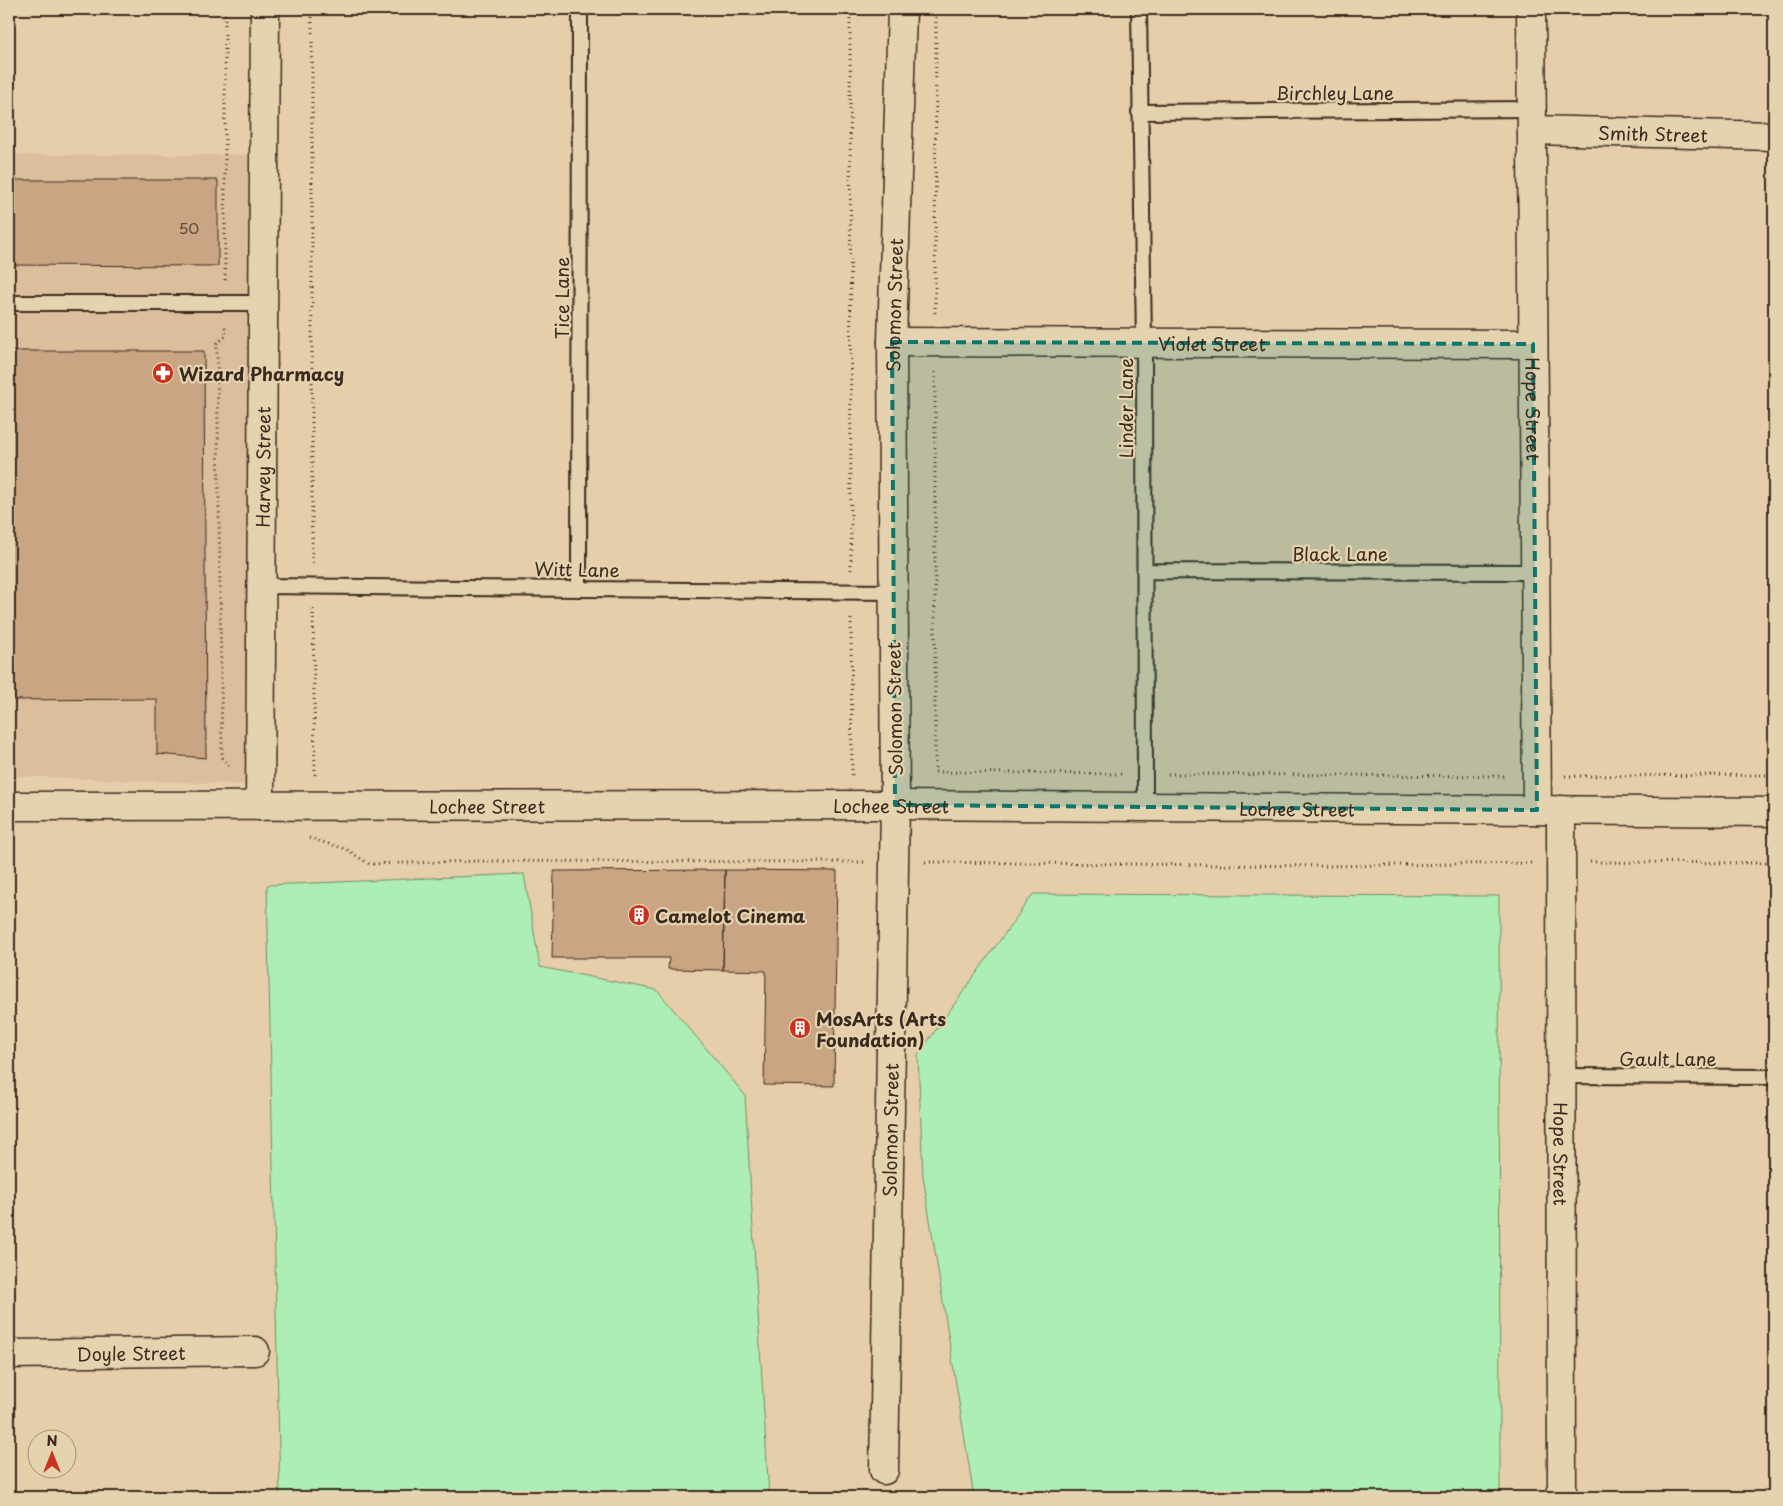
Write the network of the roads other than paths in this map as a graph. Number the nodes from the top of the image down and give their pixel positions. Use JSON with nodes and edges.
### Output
{"nodes":[{"id":1,"x":265,"y":9,"type":"edge"},
{"id":2,"x":580,"y":9,"type":"edge"},
{"id":3,"x":902,"y":9,"type":"edge"},
{"id":4,"x":1139,"y":9,"type":"edge"},
{"id":5,"x":1531,"y":9,"type":"edge"},
{"id":6,"x":1139,"y":112,"type":"junction"},
{"id":7,"x":1532,"y":120,"type":"junction"},
{"id":8,"x":1774,"y":136,"type":"edge"},
{"id":9,"x":9,"y":303,"type":"edge"},
{"id":10,"x":263,"y":303,"type":"junction"},
{"id":11,"x":892,"y":342,"type":"junction"},
{"id":12,"x":1144,"y":342,"type":"junction"},
{"id":13,"x":1533,"y":344,"type":"junction"},
{"id":14,"x":1144,"y":571,"type":"junction"},
{"id":15,"x":1536,"y":572,"type":"junction"},
{"id":16,"x":262,"y":586,"type":"junction"},
{"id":17,"x":579,"y":588,"type":"junction"},
{"id":18,"x":893,"y":592,"type":"junction"},
{"id":19,"x":895,"y":805,"type":"junction"},
{"id":20,"x":9,"y":806,"type":"edge"},
{"id":21,"x":260,"y":806,"type":"junction"},
{"id":22,"x":1145,"y":807,"type":"junction"},
{"id":23,"x":1549,"y":810,"type":"junction"},
{"id":24,"x":1774,"y":812,"type":"edge"},
{"id":25,"x":1561,"y":1076,"type":"junction"},
{"id":26,"x":1774,"y":1077,"type":"edge"},
{"id":27,"x":255,"y":1352,"type":"dead end"},
{"id":28,"x":9,"y":1354,"type":"edge"},
{"id":29,"x":884,"y":1470,"type":"dead end"},
{"id":30,"x":1562,"y":1497,"type":"edge"}],
"edges":[{"from":1,"to":10,"type":"street","name":"Harvey Street"},
{"from":2,"to":17,"type":"lane","name":"Tice Lane"},
{"from":3,"to":11,"type":"street","name":"Solomon Street"},
{"from":4,"to":6,"type":"lane","name":"Linder Lane"},
{"from":5,"to":7,"type":"street","name":"Hope Street"},
{"from":6,"to":7,"type":"lane","name":"Birchley Lane"},
{"from":6,"to":12,"type":"lane","name":"Linder Lane"},
{"from":7,"to":8,"type":"street","name":"Smith Street"},
{"from":7,"to":13,"type":"street","name":"Hope Street"},
{"from":9,"to":10,"type":"lane"},
{"from":10,"to":16,"type":"street","name":"Harvey Street"},
{"from":11,"to":12,"type":"street","name":"Violet Street"},
{"from":11,"to":18,"type":"street","name":"Solomon Street"},
{"from":12,"to":13,"type":"street","name":"Violet Street"},
{"from":12,"to":14,"type":"lane","name":"Linder Lane"},
{"from":13,"to":15,"type":"street","name":"Hope Street"},
{"from":14,"to":15,"type":"lane","name":"Black Lane"},
{"from":14,"to":22,"type":"lane","name":"Linder Lane"},
{"from":15,"to":23,"type":"street","name":"Hope Street"},
{"from":16,"to":17,"type":"lane","name":"Witt Lane"},
{"from":16,"to":21,"type":"street","name":"Harvey Street"},
{"from":17,"to":18,"type":"lane","name":"Witt Lane"},
{"from":18,"to":19,"type":"street","name":"Solomon Street"},
{"from":19,"to":21,"type":"street","name":"Lochee Street"},
{"from":19,"to":22,"type":"street","name":"Lochee Street"},
{"from":19,"to":29,"type":"street","name":"Solomon Street"},
{"from":20,"to":21,"type":"street","name":"Lochee Street"},
{"from":22,"to":23,"type":"street","name":"Lochee Street"},
{"from":23,"to":24,"type":"street","name":"Lochee Street"},
{"from":23,"to":25,"type":"street","name":"Hope Street"},
{"from":25,"to":26,"type":"lane","name":"Gault Lane"},
{"from":25,"to":30,"type":"street","name":"Hope Street"},
{"from":27,"to":28,"type":"street","name":"Doyle Street"}]}
